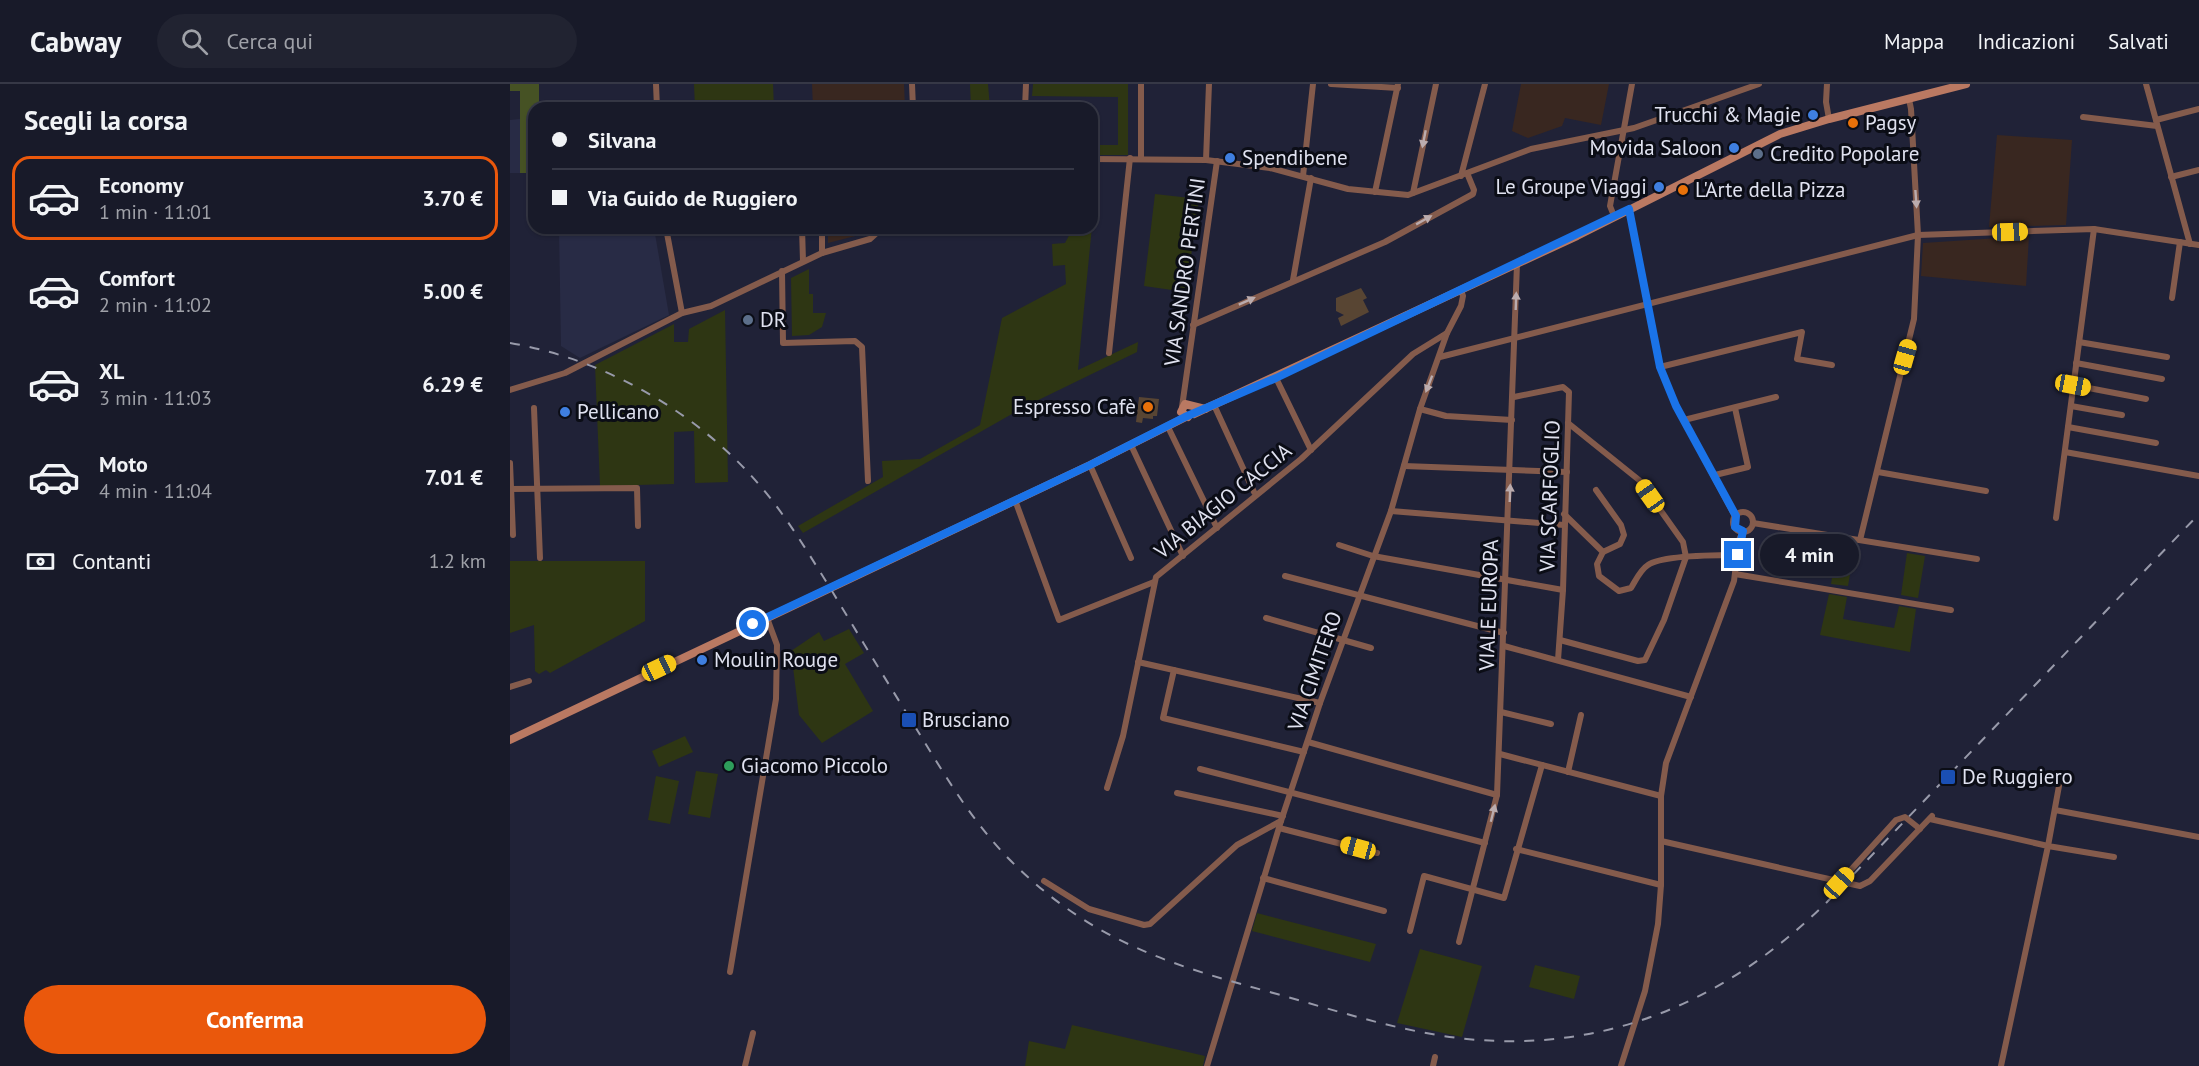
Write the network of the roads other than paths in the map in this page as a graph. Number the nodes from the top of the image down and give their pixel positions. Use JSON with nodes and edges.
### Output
{"nodes":[{"id":1,"x":656,"y":84,"type":"edge"},
{"id":2,"x":912,"y":84,"type":"edge"},
{"id":3,"x":1026,"y":84,"type":"edge"},
{"id":4,"x":1141,"y":84,"type":"edge"},
{"id":5,"x":1209,"y":84,"type":"edge"},
{"id":6,"x":1313,"y":84,"type":"edge"},
{"id":7,"x":1331,"y":84,"type":"edge"},
{"id":8,"x":1436,"y":84,"type":"edge"},
{"id":9,"x":1485,"y":84,"type":"edge"},
{"id":10,"x":1632,"y":84,"type":"edge"},
{"id":11,"x":1759,"y":84,"type":"edge"},
{"id":12,"x":1827,"y":84,"type":"edge"},
{"id":13,"x":1966,"y":84,"type":"edge"},
{"id":14,"x":2146,"y":84,"type":"edge"},
{"id":15,"x":1398,"y":86,"type":"edge"},
{"id":16,"x":1909,"y":99,"type":"junction"},
{"id":17,"x":657,"y":102,"type":"edge"},
{"id":18,"x":913,"y":102,"type":"edge"},
{"id":19,"x":1025,"y":102,"type":"edge"},
{"id":20,"x":2199,"y":110,"type":"edge"},
{"id":21,"x":2083,"y":117,"type":"dead end"},
{"id":22,"x":1829,"y":119,"type":"junction"},
{"id":23,"x":2156,"y":123,"type":"junction"},
{"id":24,"x":1623,"y":131,"type":"junction"},
{"id":25,"x":1130,"y":158,"type":"junction"},
{"id":26,"x":1141,"y":158,"type":"junction"},
{"id":27,"x":1098,"y":159,"type":"edge"},
{"id":28,"x":1206,"y":160,"type":"junction"},
{"id":29,"x":1217,"y":161,"type":"junction"},
{"id":30,"x":2199,"y":170,"type":"edge"},
{"id":31,"x":1464,"y":174,"type":"junction"},
{"id":32,"x":1303,"y":176,"type":"junction"},
{"id":33,"x":2171,"y":177,"type":"junction"},
{"id":34,"x":1311,"y":178,"type":"junction"},
{"id":35,"x":1375,"y":192,"type":"junction"},
{"id":36,"x":1413,"y":193,"type":"junction"},
{"id":37,"x":1629,"y":209,"type":"junction"},
{"id":38,"x":1614,"y":216,"type":"junction"},
{"id":39,"x":2094,"y":230,"type":"junction"},
{"id":40,"x":667,"y":234,"type":"edge"},
{"id":41,"x":802,"y":234,"type":"edge"},
{"id":42,"x":822,"y":234,"type":"edge"},
{"id":43,"x":877,"y":234,"type":"edge"},
{"id":44,"x":1918,"y":235,"type":"junction"},
{"id":45,"x":2180,"y":242,"type":"junction"},
{"id":46,"x":2190,"y":244,"type":"junction"},
{"id":47,"x":2199,"y":245,"type":"edge"},
{"id":48,"x":822,"y":253,"type":"junction"},
{"id":49,"x":803,"y":261,"type":"junction"},
{"id":50,"x":1517,"y":264,"type":"junction"},
{"id":51,"x":782,"y":271,"type":"junction"},
{"id":52,"x":1293,"y":280,"type":"junction"},
{"id":53,"x":1461,"y":290,"type":"junction"},
{"id":54,"x":2172,"y":298,"type":"dead end"},
{"id":55,"x":1646,"y":303,"type":"junction"},
{"id":56,"x":682,"y":313,"type":"junction"},
{"id":57,"x":1193,"y":325,"type":"junction"},
{"id":58,"x":1447,"y":333,"type":"junction"},
{"id":59,"x":1514,"y":339,"type":"junction"},
{"id":60,"x":2079,"y":342,"type":"junction"},
{"id":61,"x":1109,"y":353,"type":"dead end"},
{"id":62,"x":1440,"y":357,"type":"junction"},
{"id":63,"x":2167,"y":357,"type":"dead end"},
{"id":64,"x":2076,"y":363,"type":"junction"},
{"id":65,"x":1832,"y":365,"type":"dead end"},
{"id":66,"x":1660,"y":367,"type":"junction"},
{"id":67,"x":1276,"y":378,"type":"junction"},
{"id":68,"x":2162,"y":379,"type":"dead end"},
{"id":69,"x":2073,"y":385,"type":"junction"},
{"id":70,"x":1186,"y":388,"type":"junction"},
{"id":71,"x":510,"y":390,"type":"edge"},
{"id":72,"x":1514,"y":397,"type":"junction"},
{"id":73,"x":1776,"y":397,"type":"dead end"},
{"id":74,"x":2146,"y":399,"type":"dead end"},
{"id":75,"x":2071,"y":406,"type":"junction"},
{"id":76,"x":1210,"y":407,"type":"junction"},
{"id":77,"x":534,"y":408,"type":"dead end"},
{"id":78,"x":1735,"y":408,"type":"junction"},
{"id":79,"x":1420,"y":409,"type":"junction"},
{"id":80,"x":1188,"y":410,"type":"junction"},
{"id":81,"x":2122,"y":415,"type":"dead end"},
{"id":82,"x":1512,"y":420,"type":"junction"},
{"id":83,"x":1684,"y":420,"type":"junction"},
{"id":84,"x":1568,"y":423,"type":"junction"},
{"id":85,"x":1168,"y":427,"type":"junction"},
{"id":86,"x":2068,"y":427,"type":"junction"},
{"id":87,"x":2156,"y":443,"type":"dead end"},
{"id":88,"x":1131,"y":446,"type":"junction"},
{"id":89,"x":1311,"y":450,"type":"junction"},
{"id":90,"x":2065,"y":452,"type":"junction"},
{"id":91,"x":510,"y":463,"type":"edge"},
{"id":92,"x":1090,"y":465,"type":"junction"},
{"id":93,"x":1404,"y":466,"type":"junction"},
{"id":94,"x":1510,"y":471,"type":"junction"},
{"id":95,"x":1567,"y":472,"type":"junction"},
{"id":96,"x":1878,"y":472,"type":"junction"},
{"id":97,"x":1715,"y":475,"type":"junction"},
{"id":98,"x":2199,"y":476,"type":"edge"},
{"id":99,"x":868,"y":481,"type":"dead end"},
{"id":100,"x":511,"y":489,"type":"edge"},
{"id":101,"x":537,"y":489,"type":"junction"},
{"id":102,"x":1596,"y":490,"type":"dead end"},
{"id":103,"x":1986,"y":491,"type":"dead end"},
{"id":104,"x":1254,"y":492,"type":"dead end"},
{"id":105,"x":1015,"y":500,"type":"junction"},
{"id":106,"x":1390,"y":511,"type":"junction"},
{"id":107,"x":1564,"y":514,"type":"junction"},
{"id":108,"x":1736,"y":516,"type":"junction"},
{"id":109,"x":2056,"y":518,"type":"dead end"},
{"id":110,"x":1509,"y":521,"type":"junction"},
{"id":111,"x":1753,"y":523,"type":"junction"},
{"id":112,"x":1564,"y":525,"type":"junction"},
{"id":113,"x":638,"y":526,"type":"dead end"},
{"id":114,"x":1217,"y":528,"type":"junction"},
{"id":115,"x":1743,"y":531,"type":"junction"},
{"id":116,"x":513,"y":535,"type":"dead end"},
{"id":117,"x":1860,"y":540,"type":"junction"},
{"id":118,"x":1339,"y":545,"type":"dead end"},
{"id":119,"x":1604,"y":552,"type":"junction"},
{"id":120,"x":1738,"y":555,"type":"junction"},
{"id":121,"x":1183,"y":556,"type":"junction"},
{"id":122,"x":1373,"y":556,"type":"junction"},
{"id":123,"x":1686,"y":557,"type":"junction"},
{"id":124,"x":540,"y":558,"type":"dead end"},
{"id":125,"x":1131,"y":558,"type":"dead end"},
{"id":126,"x":1977,"y":559,"type":"dead end"},
{"id":127,"x":1735,"y":574,"type":"junction"},
{"id":128,"x":1285,"y":576,"type":"dead end"},
{"id":129,"x":1506,"y":579,"type":"junction"},
{"id":130,"x":1154,"y":582,"type":"junction"},
{"id":131,"x":1563,"y":590,"type":"junction"},
{"id":132,"x":1358,"y":595,"type":"junction"},
{"id":133,"x":1951,"y":610,"type":"dead end"},
{"id":134,"x":767,"y":618,"type":"junction"},
{"id":135,"x":1266,"y":618,"type":"dead end"},
{"id":136,"x":1504,"y":633,"type":"junction"},
{"id":137,"x":1343,"y":640,"type":"junction"},
{"id":138,"x":1560,"y":640,"type":"junction"},
{"id":139,"x":1504,"y":646,"type":"junction"},
{"id":140,"x":1371,"y":648,"type":"dead end"},
{"id":141,"x":1558,"y":660,"type":"junction"},
{"id":142,"x":1138,"y":662,"type":"junction"},
{"id":143,"x":1174,"y":670,"type":"junction"},
{"id":144,"x":529,"y":681,"type":"dead end"},
{"id":145,"x":510,"y":687,"type":"edge"},
{"id":146,"x":1691,"y":697,"type":"junction"},
{"id":147,"x":1320,"y":703,"type":"junction"},
{"id":148,"x":1501,"y":712,"type":"junction"},
{"id":149,"x":1581,"y":715,"type":"dead end"},
{"id":150,"x":1551,"y":724,"type":"dead end"},
{"id":151,"x":510,"y":740,"type":"edge"},
{"id":152,"x":1308,"y":742,"type":"junction"},
{"id":153,"x":1304,"y":752,"type":"junction"},
{"id":154,"x":1500,"y":754,"type":"junction"},
{"id":155,"x":1542,"y":765,"type":"junction"},
{"id":156,"x":1200,"y":768,"type":"dead end"},
{"id":157,"x":1568,"y":772,"type":"junction"},
{"id":158,"x":2059,"y":786,"type":"dead end"},
{"id":159,"x":1107,"y":788,"type":"dead end"},
{"id":160,"x":1292,"y":792,"type":"junction"},
{"id":161,"x":1177,"y":793,"type":"dead end"},
{"id":162,"x":1497,"y":795,"type":"junction"},
{"id":163,"x":1661,"y":796,"type":"junction"},
{"id":164,"x":2055,"y":810,"type":"junction"},
{"id":165,"x":1281,"y":822,"type":"junction"},
{"id":166,"x":1920,"y":829,"type":"junction"},
{"id":167,"x":2199,"y":837,"type":"edge"},
{"id":168,"x":1661,"y":842,"type":"junction"},
{"id":169,"x":1485,"y":843,"type":"junction"},
{"id":170,"x":2048,"y":846,"type":"junction"},
{"id":171,"x":1516,"y":849,"type":"junction"},
{"id":172,"x":1377,"y":854,"type":"dead end"},
{"id":173,"x":2114,"y":857,"type":"dead end"},
{"id":174,"x":1263,"y":878,"type":"junction"},
{"id":175,"x":1044,"y":881,"type":"dead end"},
{"id":176,"x":1839,"y":883,"type":"junction"},
{"id":177,"x":1661,"y":885,"type":"junction"},
{"id":178,"x":1473,"y":890,"type":"junction"},
{"id":179,"x":1384,"y":911,"type":"dead end"},
{"id":180,"x":1410,"y":931,"type":"dead end"},
{"id":181,"x":1459,"y":942,"type":"dead end"},
{"id":182,"x":730,"y":972,"type":"dead end"},
{"id":183,"x":753,"y":1033,"type":"dead end"},
{"id":184,"x":1435,"y":1057,"type":"dead end"},
{"id":185,"x":746,"y":1066,"type":"edge"},
{"id":186,"x":1206,"y":1066,"type":"edge"},
{"id":187,"x":1433,"y":1066,"type":"edge"},
{"id":188,"x":1621,"y":1066,"type":"edge"},
{"id":189,"x":2001,"y":1066,"type":"edge"}],
"edges":[{"from":1,"to":17,"type":"street"},
{"from":2,"to":18,"type":"street"},
{"from":3,"to":19,"type":"street"},
{"from":4,"to":26,"type":"street"},
{"from":5,"to":28,"type":"street"},
{"from":6,"to":32,"type":"street"},
{"from":7,"to":15,"type":"street"},
{"from":8,"to":36,"type":"street","one_way":true},
{"from":9,"to":31,"type":"street"},
{"from":10,"to":24,"type":"street"},
{"from":11,"to":24,"type":"street"},
{"from":12,"to":22,"type":"street"},
{"from":13,"to":16,"type":"street"},
{"from":14,"to":23,"type":"street"},
{"from":15,"to":35,"type":"street"},
{"from":16,"to":22,"type":"street"},
{"from":16,"to":44,"type":"street","one_way":true},
{"from":20,"to":23,"type":"street"},
{"from":21,"to":23,"type":"street"},
{"from":22,"to":37,"type":"street"},
{"from":23,"to":33,"type":"street"},
{"from":24,"to":31,"type":"street"},
{"from":24,"to":38,"type":"street"},
{"from":25,"to":26,"type":"street"},
{"from":25,"to":27,"type":"street"},
{"from":25,"to":61,"type":"street"},
{"from":26,"to":28,"type":"street"},
{"from":28,"to":29,"type":"street"},
{"from":29,"to":32,"type":"street"},
{"from":29,"to":57,"type":"street","name":"VIA SANDRO PERTINI"},
{"from":30,"to":33,"type":"street"},
{"from":31,"to":36,"type":"street"},
{"from":52,"to":31,"type":"street","one_way":true},
{"from":32,"to":34,"type":"street"},
{"from":33,"to":46,"type":"street"},
{"from":34,"to":35,"type":"street"},
{"from":34,"to":52,"type":"street"},
{"from":35,"to":36,"type":"street"},
{"from":37,"to":38,"type":"street"},
{"from":37,"to":55,"type":"street"},
{"from":38,"to":50,"type":"street"},
{"from":39,"to":44,"type":"street"},
{"from":39,"to":45,"type":"street"},
{"from":39,"to":60,"type":"street"},
{"from":40,"to":56,"type":"street"},
{"from":41,"to":49,"type":"street"},
{"from":42,"to":48,"type":"street"},
{"from":43,"to":48,"type":"street"},
{"from":44,"to":55,"type":"street"},
{"from":44,"to":96,"type":"street"},
{"from":45,"to":46,"type":"street"},
{"from":45,"to":54,"type":"street"},
{"from":46,"to":47,"type":"street"},
{"from":48,"to":49,"type":"street"},
{"from":49,"to":51,"type":"street"},
{"from":50,"to":53,"type":"street"},
{"from":59,"to":50,"type":"street","name":"VIALE EUROPA","one_way":true},
{"from":51,"to":56,"type":"street"},
{"from":51,"to":99,"type":"street"},
{"from":57,"to":52,"type":"street","one_way":true},
{"from":53,"to":58,"type":"street","name":"VIA CIMITERO"},
{"from":53,"to":67,"type":"street"},
{"from":55,"to":59,"type":"street"},
{"from":55,"to":66,"type":"street"},
{"from":56,"to":71,"type":"street"},
{"from":57,"to":70,"type":"street","name":"VIA SANDRO PERTINI"},
{"from":58,"to":62,"type":"street","name":"VIA CIMITERO"},
{"from":58,"to":89,"type":"street","name":"VIA BIAGIO CACCIA"},
{"from":59,"to":62,"type":"street"},
{"from":59,"to":72,"type":"street","name":"VIALE EUROPA"},
{"from":60,"to":63,"type":"street"},
{"from":60,"to":64,"type":"street"},
{"from":62,"to":79,"type":"street","name":"VIA CIMITERO","one_way":true},
{"from":64,"to":68,"type":"street"},
{"from":64,"to":69,"type":"street"},
{"from":65,"to":66,"type":"street"},
{"from":66,"to":83,"type":"street"},
{"from":67,"to":76,"type":"street"},
{"from":67,"to":89,"type":"street"},
{"from":69,"to":74,"type":"street"},
{"from":69,"to":75,"type":"street"},
{"from":70,"to":80,"type":"street","name":"VIA SANDRO PERTINI"},
{"from":70,"to":80,"type":"street","name":"VIA SANDRO PERTINI"},
{"from":72,"to":82,"type":"street","name":"VIALE EUROPA"},
{"from":72,"to":84,"type":"street","name":"VIA SCARFOGLIO"},
{"from":73,"to":78,"type":"street"},
{"from":75,"to":81,"type":"street"},
{"from":75,"to":86,"type":"street"},
{"from":76,"to":80,"type":"street"},
{"from":76,"to":104,"type":"street"},
{"from":77,"to":101,"type":"street"},
{"from":78,"to":83,"type":"street"},
{"from":78,"to":97,"type":"street"},
{"from":79,"to":82,"type":"street"},
{"from":79,"to":93,"type":"street","name":"VIA CIMITERO"},
{"from":80,"to":85,"type":"street"},
{"from":82,"to":94,"type":"street","name":"VIALE EUROPA"},
{"from":83,"to":97,"type":"street"},
{"from":84,"to":95,"type":"street","name":"VIA SCARFOGLIO"},
{"from":84,"to":123,"type":"street"},
{"from":85,"to":88,"type":"street"},
{"from":85,"to":114,"type":"street"},
{"from":86,"to":87,"type":"street"},
{"from":86,"to":90,"type":"street"},
{"from":88,"to":92,"type":"street"},
{"from":88,"to":121,"type":"street"},
{"from":89,"to":114,"type":"street","name":"VIA BIAGIO CACCIA"},
{"from":90,"to":98,"type":"street"},
{"from":90,"to":109,"type":"street"},
{"from":91,"to":100,"type":"street"},
{"from":92,"to":105,"type":"street"},
{"from":92,"to":125,"type":"street"},
{"from":93,"to":94,"type":"street"},
{"from":93,"to":106,"type":"street","name":"VIA CIMITERO"},
{"from":94,"to":95,"type":"street"},
{"from":110,"to":94,"type":"street","name":"VIALE EUROPA","one_way":true},
{"from":95,"to":107,"type":"street","name":"VIA SCARFOGLIO"},
{"from":96,"to":103,"type":"street"},
{"from":96,"to":117,"type":"street"},
{"from":97,"to":108,"type":"street"},
{"from":100,"to":101,"type":"street"},
{"from":100,"to":116,"type":"street"},
{"from":101,"to":113,"type":"street"},
{"from":101,"to":124,"type":"street"},
{"from":102,"to":119,"type":"street"},
{"from":105,"to":130,"type":"street"},
{"from":105,"to":134,"type":"street"},
{"from":106,"to":110,"type":"street"},
{"from":106,"to":122,"type":"street","name":"VIA CIMITERO"},
{"from":107,"to":112,"type":"street","name":"VIA SCARFOGLIO"},
{"from":107,"to":119,"type":"street"},
{"from":108,"to":111,"type":"street"},
{"from":108,"to":115,"type":"street"},
{"from":110,"to":112,"type":"street"},
{"from":110,"to":129,"type":"street","name":"VIALE EUROPA"},
{"from":111,"to":115,"type":"street"},
{"from":111,"to":117,"type":"street"},
{"from":112,"to":131,"type":"street","name":"VIA SCARFOGLIO"},
{"from":114,"to":121,"type":"street","name":"VIA BIAGIO CACCIA"},
{"from":115,"to":120,"type":"street"},
{"from":117,"to":126,"type":"street"},
{"from":118,"to":122,"type":"street"},
{"from":119,"to":123,"type":"street"},
{"from":120,"to":123,"type":"street"},
{"from":120,"to":127,"type":"street"},
{"from":121,"to":130,"type":"street","name":"VIA BIAGIO CACCIA"},
{"from":122,"to":129,"type":"street"},
{"from":122,"to":132,"type":"street","name":"VIA CIMITERO"},
{"from":123,"to":138,"type":"street"},
{"from":127,"to":133,"type":"street"},
{"from":127,"to":146,"type":"street"},
{"from":128,"to":132,"type":"street"},
{"from":129,"to":131,"type":"street"},
{"from":129,"to":136,"type":"street","name":"VIALE EUROPA"},
{"from":130,"to":142,"type":"street","name":"VIA BIAGIO CACCIA"},
{"from":131,"to":138,"type":"street","name":"VIA SCARFOGLIO"},
{"from":132,"to":136,"type":"street"},
{"from":132,"to":137,"type":"street","name":"VIA CIMITERO"},
{"from":134,"to":151,"type":"street"},
{"from":134,"to":182,"type":"street"},
{"from":135,"to":137,"type":"street"},
{"from":136,"to":139,"type":"street","name":"VIALE EUROPA"},
{"from":137,"to":140,"type":"street"},
{"from":137,"to":147,"type":"street","name":"VIA CIMITERO"},
{"from":138,"to":141,"type":"street","name":"VIA SCARFOGLIO"},
{"from":139,"to":141,"type":"street"},
{"from":139,"to":148,"type":"street","name":"VIALE EUROPA"},
{"from":141,"to":146,"type":"street"},
{"from":142,"to":143,"type":"street"},
{"from":142,"to":159,"type":"street","name":"VIA BIAGIO CACCIA"},
{"from":143,"to":147,"type":"street"},
{"from":143,"to":153,"type":"street"},
{"from":144,"to":145,"type":"street"},
{"from":146,"to":163,"type":"street"},
{"from":147,"to":152,"type":"street","name":"VIA CIMITERO"},
{"from":148,"to":150,"type":"street"},
{"from":148,"to":154,"type":"street","name":"VIALE EUROPA"},
{"from":149,"to":157,"type":"street"},
{"from":152,"to":153,"type":"street","name":"VIA CIMITERO"},
{"from":152,"to":162,"type":"street"},
{"from":153,"to":160,"type":"street","name":"VIA CIMITERO"},
{"from":154,"to":155,"type":"street"},
{"from":154,"to":162,"type":"street","name":"VIALE EUROPA"},
{"from":155,"to":157,"type":"street"},
{"from":155,"to":171,"type":"street"},
{"from":156,"to":160,"type":"street"},
{"from":157,"to":163,"type":"street"},
{"from":158,"to":164,"type":"street"},
{"from":160,"to":165,"type":"street","name":"VIA CIMITERO"},
{"from":160,"to":169,"type":"street"},
{"from":161,"to":165,"type":"street"},
{"from":169,"to":162,"type":"street","name":"VIALE EUROPA","one_way":true},
{"from":163,"to":168,"type":"street"},
{"from":164,"to":167,"type":"street"},
{"from":164,"to":170,"type":"street"},
{"from":165,"to":172,"type":"street"},
{"from":165,"to":174,"type":"street","name":"VIA CIMITERO"},
{"from":165,"to":175,"type":"street"},
{"from":166,"to":170,"type":"street"},
{"from":166,"to":176,"type":"street"},
{"from":166,"to":176,"type":"street"},
{"from":168,"to":176,"type":"street"},
{"from":168,"to":177,"type":"street"},
{"from":169,"to":178,"type":"street","name":"VIALE EUROPA"},
{"from":170,"to":173,"type":"street"},
{"from":170,"to":189,"type":"street"},
{"from":171,"to":177,"type":"street"},
{"from":171,"to":178,"type":"street"},
{"from":174,"to":179,"type":"street"},
{"from":174,"to":186,"type":"street","name":"VIA CIMITERO"},
{"from":177,"to":188,"type":"street"},
{"from":178,"to":180,"type":"street"},
{"from":178,"to":181,"type":"street","name":"VIALE EUROPA"},
{"from":183,"to":185,"type":"street"},
{"from":184,"to":187,"type":"street"}]}
